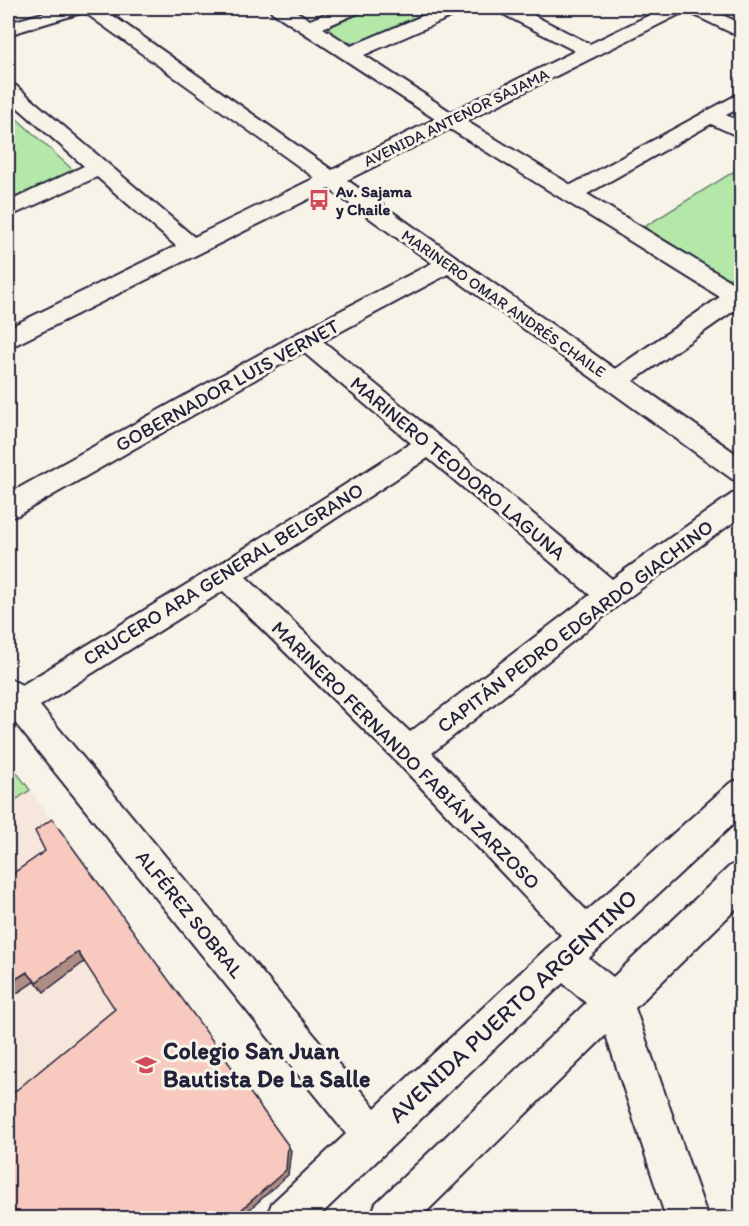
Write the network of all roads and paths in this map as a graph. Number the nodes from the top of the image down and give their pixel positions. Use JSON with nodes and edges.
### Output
{"nodes":[{"id":1,"x":78,"y":8,"type":"edge"},
{"id":2,"x":91,"y":8,"type":"edge"},
{"id":3,"x":279,"y":8,"type":"edge"},
{"id":4,"x":353,"y":8,"type":"edge"},
{"id":5,"x":455,"y":8,"type":"edge"},
{"id":6,"x":506,"y":8,"type":"edge"},
{"id":7,"x":678,"y":8,"type":"edge"},
{"id":8,"x":693,"y":8,"type":"edge"},
{"id":9,"x":310,"y":27,"type":"junction"},
{"id":10,"x":8,"y":29,"type":"edge"},
{"id":11,"x":741,"y":32,"type":"edge"},
{"id":12,"x":589,"y":51,"type":"junction"},
{"id":13,"x":352,"y":53,"type":"junction"},
{"id":14,"x":741,"y":98,"type":"edge"},
{"id":15,"x":13,"y":100,"type":"edge"},
{"id":16,"x":711,"y":115,"type":"junction"},
{"id":17,"x":450,"y":120,"type":"junction"},
{"id":18,"x":741,"y":132,"type":"edge"},
{"id":19,"x":98,"y":168,"type":"junction"},
{"id":20,"x":330,"y":178,"type":"junction"},
{"id":21,"x":571,"y":194,"type":"junction"},
{"id":22,"x":8,"y":210,"type":"edge"},
{"id":23,"x":192,"y":248,"type":"junction"},
{"id":24,"x":448,"y":264,"type":"junction"},
{"id":25,"x":739,"y":295,"type":"edge"},
{"id":26,"x":8,"y":338,"type":"edge"},
{"id":27,"x":306,"y":340,"type":"junction"},
{"id":28,"x":616,"y":381,"type":"junction"},
{"id":29,"x":429,"y":444,"type":"junction"},
{"id":30,"x":741,"y":472,"type":"edge"},
{"id":31,"x":741,"y":501,"type":"edge"},
{"id":32,"x":8,"y":507,"type":"edge"},
{"id":33,"x":225,"y":575,"type":"junction"},
{"id":34,"x":612,"y":595,"type":"junction"},
{"id":35,"x":12,"y":697,"type":"edge"},
{"id":36,"x":409,"y":752,"type":"junction"},
{"id":37,"x":741,"y":795,"type":"edge"},
{"id":38,"x":741,"y":878,"type":"edge"},
{"id":39,"x":574,"y":947,"type":"junction"},
{"id":40,"x":614,"y":1002,"type":"junction"},
{"id":41,"x":374,"y":1137,"type":"junction"},
{"id":42,"x":287,"y":1218,"type":"edge"},
{"id":43,"x":391,"y":1218,"type":"edge"},
{"id":44,"x":687,"y":1218,"type":"edge"}],
"edges":[{"from":1,"to":10,"type":"street"},
{"from":2,"to":20,"type":"street","name":"MARINERO OMAR ANDRÉS CHAILE"},
{"from":3,"to":9,"type":"street"},
{"from":4,"to":9,"type":"street"},
{"from":5,"to":13,"type":"street"},
{"from":6,"to":12,"type":"street"},
{"from":7,"to":12,"type":"street","name":"AVENIDA ANTENOR SAJAMA"},
{"from":8,"to":11,"type":"street"},
{"from":9,"to":13,"type":"street"},
{"from":12,"to":17,"type":"street","name":"AVENIDA ANTENOR SAJAMA"},
{"from":13,"to":17,"type":"street"},
{"from":14,"to":16,"type":"street"},
{"from":15,"to":19,"type":"street"},
{"from":16,"to":18,"type":"street"},
{"from":16,"to":21,"type":"street"},
{"from":17,"to":20,"type":"street","name":"AVENIDA ANTENOR SAJAMA"},
{"from":17,"to":21,"type":"street"},
{"from":19,"to":22,"type":"street"},
{"from":19,"to":23,"type":"street"},
{"from":20,"to":23,"type":"street","name":"AVENIDA ANTENOR SAJAMA"},
{"from":20,"to":24,"type":"street","name":"MARINERO OMAR ANDRÉS CHAILE"},
{"from":21,"to":25,"type":"street"},
{"from":23,"to":26,"type":"street","name":"AVENIDA ANTENOR SAJAMA"},
{"from":24,"to":27,"type":"street","name":"GOBERNADOR LUIS VERNET"},
{"from":24,"to":28,"type":"street","name":"MARINERO OMAR ANDRÉS CHAILE"},
{"from":25,"to":28,"type":"street"},
{"from":27,"to":29,"type":"street","name":"MARINERO TEODORO LAGUNA"},
{"from":27,"to":32,"type":"street","name":"GOBERNADOR LUIS VERNET"},
{"from":28,"to":30,"type":"street","name":"MARINERO OMAR ANDRÉS CHAILE"},
{"from":29,"to":33,"type":"street","name":"CRUCERO ARA GENERAL BELGRANO"},
{"from":29,"to":34,"type":"street","name":"MARINERO TEODORO LAGUNA"},
{"from":31,"to":34,"type":"street","name":"CAPITÁN PEDRO EDGARDO GIACHINO"},
{"from":33,"to":35,"type":"street","name":"CRUCERO ARA GENERAL BELGRANO"},
{"from":33,"to":36,"type":"street","name":"MARINERO FERNANDO FABIÁN ZARZOSO"},
{"from":34,"to":36,"type":"street","name":"CAPITÁN PEDRO EDGARDO GIACHINO"},
{"from":35,"to":41,"type":"street","name":"ALFÉREZ SOBRAL"},
{"from":36,"to":39,"type":"street","name":"MARINERO FERNANDO FABIÁN ZARZOSO"},
{"from":37,"to":39,"type":"street","name":"AVENIDA PUERTO ARGENTINO"},
{"from":38,"to":40,"type":"street"},
{"from":39,"to":40,"type":"street","name":"MARINERO FERNANDO FABIÁN ZARZOSO"},
{"from":39,"to":41,"type":"street","name":"AVENIDA PUERTO ARGENTINO"},
{"from":40,"to":43,"type":"street"},
{"from":40,"to":44,"type":"street"},
{"from":41,"to":42,"type":"street","name":"AVENIDA PUERTO ARGENTINO"}]}
